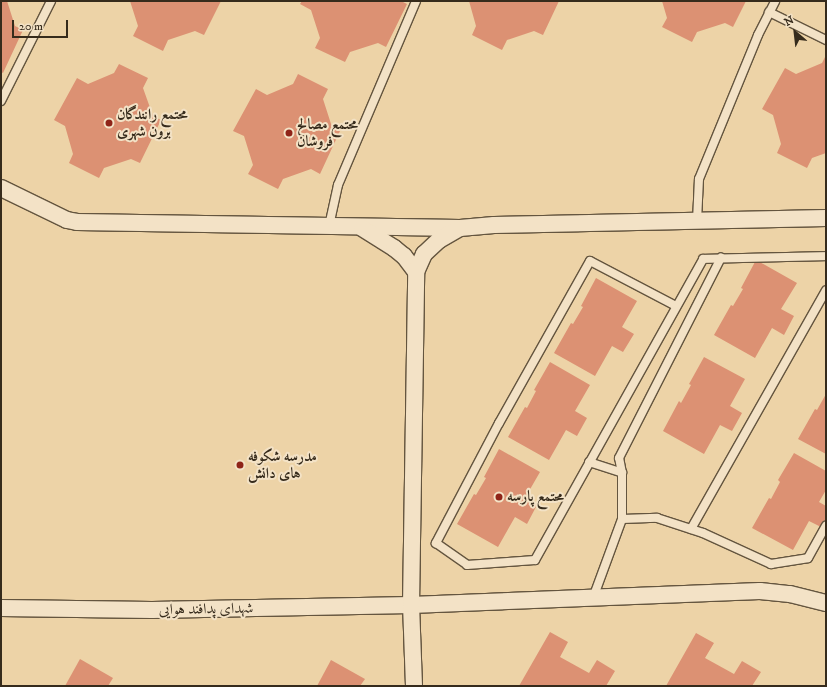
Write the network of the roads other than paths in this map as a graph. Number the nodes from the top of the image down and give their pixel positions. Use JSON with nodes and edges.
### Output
{"nodes":[{"id":1,"x":51,"y":1,"type":"edge"},
{"id":2,"x":416,"y":1,"type":"edge"},
{"id":3,"x":775,"y":1,"type":"edge"},
{"id":4,"x":769,"y":12,"type":"junction"},
{"id":5,"x":826,"y":40,"type":"edge"},
{"id":6,"x":1,"y":101,"type":"edge"},
{"id":7,"x":1,"y":188,"type":"edge"},
{"id":8,"x":826,"y":218,"type":"edge"},
{"id":9,"x":697,"y":221,"type":"junction"},
{"id":10,"x":329,"y":226,"type":"junction"},
{"id":11,"x":360,"y":227,"type":"junction"},
{"id":12,"x":460,"y":228,"type":"junction"},
{"id":13,"x":826,"y":256,"type":"edge"},
{"id":14,"x":722,"y":258,"type":"junction"},
{"id":15,"x":416,"y":272,"type":"junction"},
{"id":16,"x":826,"y":290,"type":"edge"},
{"id":17,"x":676,"y":306,"type":"junction"},
{"id":18,"x":589,"y":462,"type":"junction"},
{"id":19,"x":622,"y":473,"type":"junction"},
{"id":20,"x":622,"y":519,"type":"junction"},
{"id":21,"x":826,"y":526,"type":"edge"},
{"id":22,"x":691,"y":529,"type":"junction"},
{"id":23,"x":593,"y":598,"type":"junction"},
{"id":24,"x":825,"y":600,"type":"edge"},
{"id":25,"x":412,"y":605,"type":"junction"},
{"id":26,"x":1,"y":608,"type":"edge"},
{"id":27,"x":414,"y":686,"type":"edge"}],
"edges":[{"from":1,"to":6,"type":"lane"},
{"from":2,"to":10,"type":"lane"},
{"from":3,"to":4,"type":"lane"},
{"from":4,"to":5,"type":"lane"},
{"from":4,"to":9,"type":"lane"},
{"from":7,"to":10,"type":"street"},
{"from":8,"to":9,"type":"street"},
{"from":9,"to":12,"type":"street"},
{"from":10,"to":11,"type":"street"},
{"from":11,"to":12,"type":"street"},
{"from":11,"to":15,"type":"street"},
{"from":12,"to":15,"type":"street"},
{"from":13,"to":14,"type":"lane"},
{"from":14,"to":17,"type":"lane"},
{"from":14,"to":19,"type":"lane"},
{"from":15,"to":25,"type":"street"},
{"from":16,"to":22,"type":"lane"},
{"from":17,"to":18,"type":"lane"},
{"from":17,"to":18,"type":"lane"},
{"from":18,"to":19,"type":"lane"},
{"from":19,"to":20,"type":"lane"},
{"from":20,"to":22,"type":"lane"},
{"from":20,"to":23,"type":"lane"},
{"from":21,"to":22,"type":"lane"},
{"from":23,"to":24,"type":"street","name":"شهدای پدافند هوایی"},
{"from":23,"to":25,"type":"street","name":"شهدای پدافند هوایی"},
{"from":25,"to":26,"type":"street","name":"شهدای پدافند هوایی"},
{"from":25,"to":27,"type":"street"}]}
